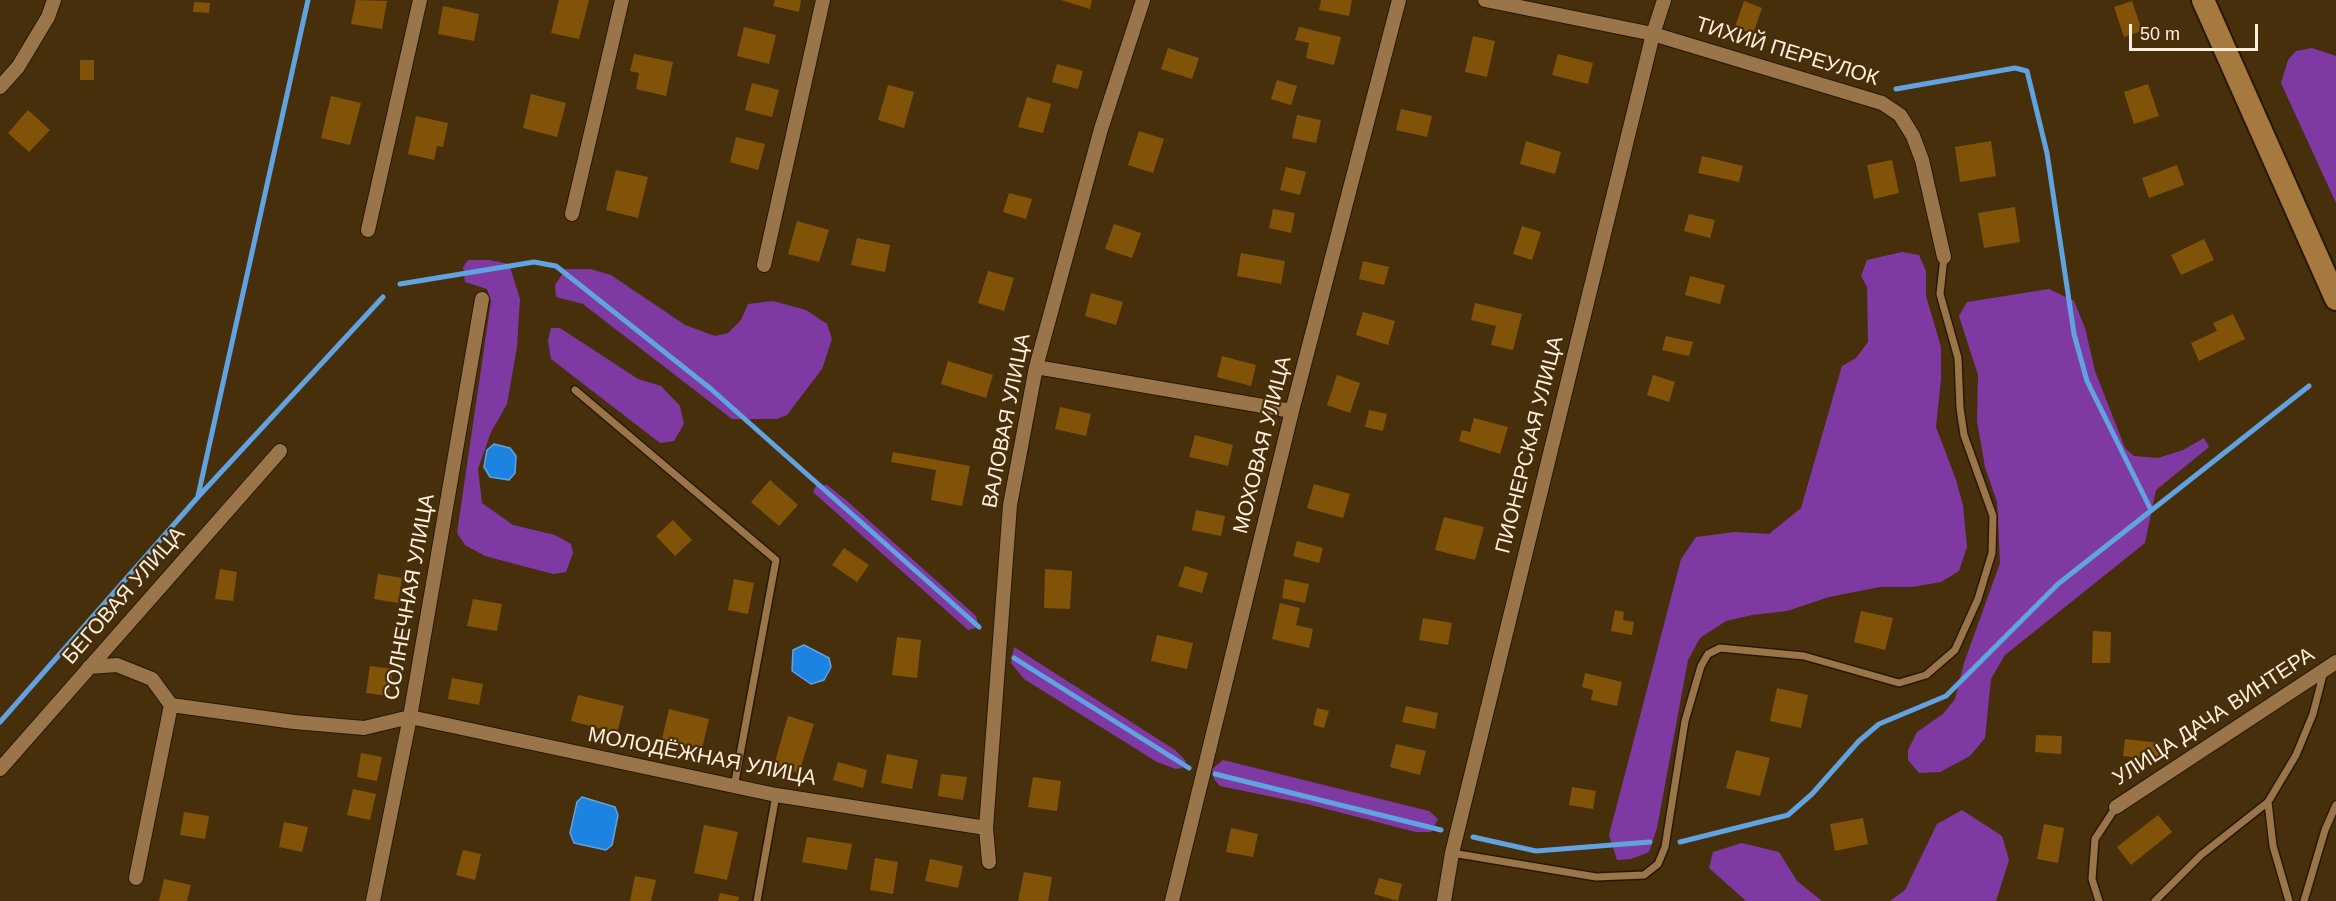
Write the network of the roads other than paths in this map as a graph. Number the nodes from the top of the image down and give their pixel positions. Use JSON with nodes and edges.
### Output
{"nodes":[{"id":1,"x":54,"y":0,"type":"edge"},
{"id":2,"x":420,"y":0,"type":"edge"},
{"id":3,"x":622,"y":0,"type":"edge"},
{"id":4,"x":823,"y":0,"type":"edge"},
{"id":5,"x":1143,"y":0,"type":"edge"},
{"id":6,"x":1399,"y":0,"type":"edge"},
{"id":7,"x":1485,"y":0,"type":"edge"},
{"id":8,"x":1664,"y":0,"type":"edge"},
{"id":9,"x":2203,"y":0,"type":"edge"},
{"id":10,"x":1653,"y":34,"type":"junction"},
{"id":11,"x":0,"y":87,"type":"edge"},
{"id":12,"x":572,"y":214,"type":"dead end"},
{"id":13,"x":368,"y":230,"type":"dead end"},
{"id":14,"x":1944,"y":257,"type":"joint"},
{"id":15,"x":764,"y":265,"type":"dead end"},
{"id":16,"x":482,"y":299,"type":"dead end"},
{"id":17,"x":2336,"y":299,"type":"edge"},
{"id":18,"x":1036,"y":367,"type":"junction"},
{"id":19,"x":575,"y":390,"type":"dead end"},
{"id":20,"x":1292,"y":411,"type":"junction"},
{"id":21,"x":280,"y":451,"type":"dead end"},
{"id":22,"x":2330,"y":665,"type":"edge"},
{"id":23,"x":89,"y":667,"type":"junction"},
{"id":24,"x":171,"y":705,"type":"junction"},
{"id":25,"x":410,"y":717,"type":"junction"},
{"id":26,"x":0,"y":769,"type":"edge"},
{"id":27,"x":734,"y":787,"type":"junction"},
{"id":28,"x":776,"y":795,"type":"junction"},
{"id":29,"x":2268,"y":802,"type":"junction"},
{"id":30,"x":2336,"y":805,"type":"edge"},
{"id":31,"x":2116,"y":807,"type":"joint"},
{"id":32,"x":987,"y":828,"type":"junction"},
{"id":33,"x":1452,"y":853,"type":"junction"},
{"id":34,"x":989,"y":862,"type":"dead end"},
{"id":35,"x":136,"y":878,"type":"dead end"},
{"id":36,"x":373,"y":901,"type":"edge"},
{"id":37,"x":758,"y":901,"type":"edge"},
{"id":38,"x":1172,"y":901,"type":"edge"},
{"id":39,"x":1444,"y":901,"type":"edge"},
{"id":40,"x":2099,"y":901,"type":"edge"},
{"id":41,"x":2155,"y":901,"type":"edge"},
{"id":42,"x":2289,"y":901,"type":"edge"},
{"id":43,"x":2304,"y":901,"type":"edge"}],
"edges":[{"from":1,"to":11,"type":"street"},
{"from":2,"to":13,"type":"street"},
{"from":3,"to":12,"type":"street"},
{"from":4,"to":15,"type":"street"},
{"from":5,"to":18,"type":"street","name":"ВАЛОВАЯ УЛИЦА"},
{"from":6,"to":20,"type":"street","name":"МОХОВАЯ УЛИЦА"},
{"from":7,"to":10,"type":"street","name":"ТИХИЙ ПЕРЕУЛОК"},
{"from":8,"to":10,"type":"street","name":"ПИОНЕРСКАЯ УЛИЦА"},
{"from":9,"to":17,"type":"main road"},
{"from":10,"to":14,"type":"street","name":"ТИХИЙ ПЕРЕУЛОК"},
{"from":10,"to":33,"type":"street","name":"ПИОНЕРСКАЯ УЛИЦА"},
{"from":14,"to":33,"type":"lane"},
{"from":16,"to":25,"type":"street","name":"СОЛНЕЧНАЯ УЛИЦА"},
{"from":18,"to":20,"type":"street"},
{"from":18,"to":32,"type":"street","name":"ВАЛОВАЯ УЛИЦА"},
{"from":19,"to":27,"type":"lane"},
{"from":20,"to":38,"type":"street","name":"МОХОВАЯ УЛИЦА"},
{"from":21,"to":23,"type":"street","name":"БЕГОВАЯ УЛИЦА"},
{"from":22,"to":29,"type":"lane"},
{"from":22,"to":31,"type":"street","name":"УЛИЦА ДАЧА ВИНТЕРА"},
{"from":23,"to":24,"type":"street"},
{"from":23,"to":26,"type":"street","name":"БЕГОВАЯ УЛИЦА"},
{"from":24,"to":25,"type":"street"},
{"from":24,"to":35,"type":"street"},
{"from":25,"to":27,"type":"street","name":"МОЛОДЁЖНАЯ УЛИЦА"},
{"from":25,"to":36,"type":"street","name":"СОЛНЕЧНАЯ УЛИЦА"},
{"from":27,"to":28,"type":"street","name":"МОЛОДЁЖНАЯ УЛИЦА"},
{"from":28,"to":32,"type":"street","name":"МОЛОДЁЖНАЯ УЛИЦА"},
{"from":28,"to":37,"type":"lane"},
{"from":29,"to":41,"type":"lane"},
{"from":29,"to":42,"type":"lane"},
{"from":30,"to":43,"type":"lane"},
{"from":31,"to":40,"type":"lane"},
{"from":32,"to":34,"type":"street","name":"ВАЛОВАЯ УЛИЦА"},
{"from":33,"to":39,"type":"street","name":"ПИОНЕРСКАЯ УЛИЦА"}]}
